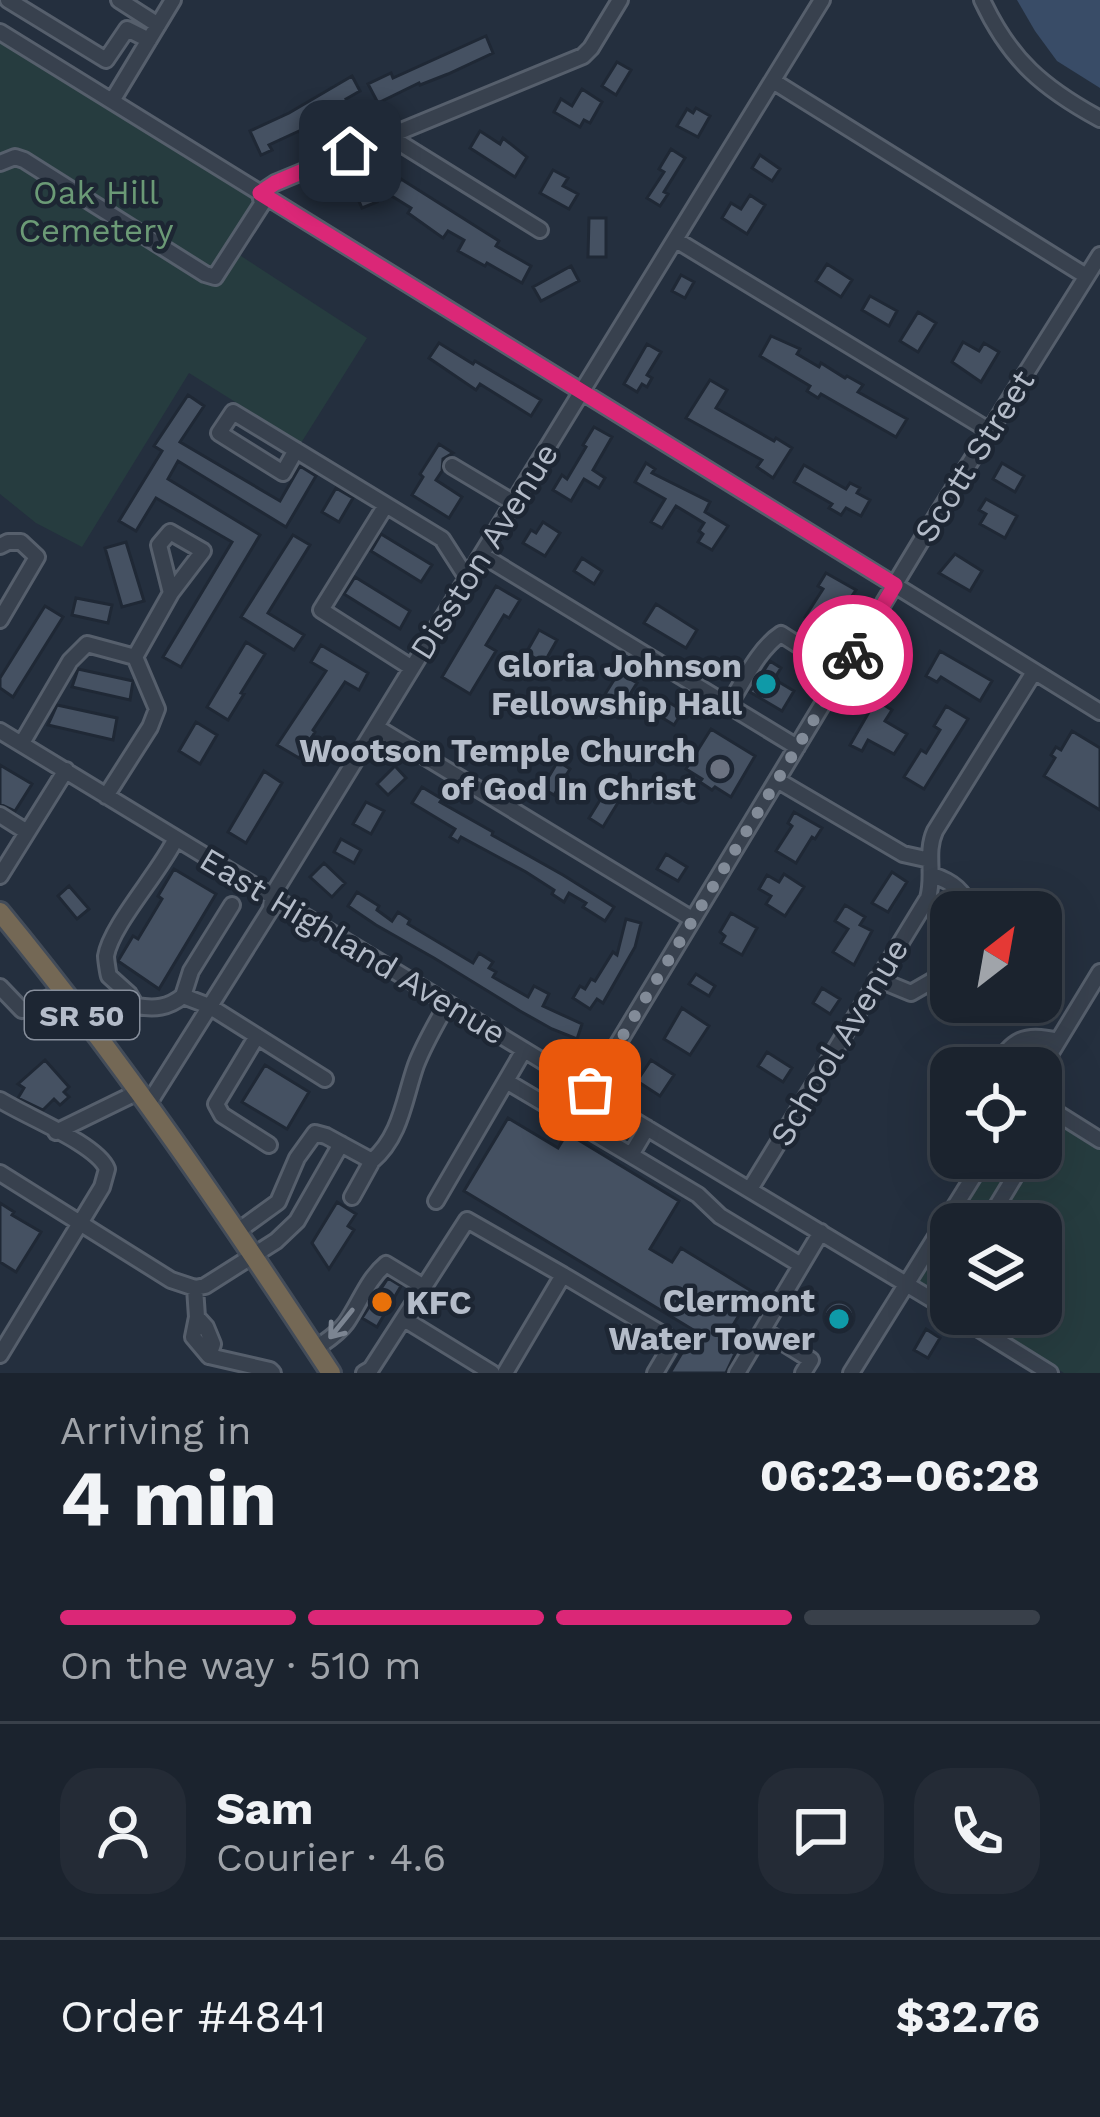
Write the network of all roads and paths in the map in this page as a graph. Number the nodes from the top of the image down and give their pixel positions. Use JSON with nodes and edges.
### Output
{"nodes":[{"id":1,"x":8,"y":0,"type":"edge"},
{"id":2,"x":119,"y":0,"type":"edge"},
{"id":3,"x":173,"y":0,"type":"edge"},
{"id":4,"x":620,"y":0,"type":"edge"},
{"id":5,"x":822,"y":0,"type":"edge"},
{"id":6,"x":982,"y":0,"type":"edge"},
{"id":7,"x":158,"y":25,"type":"junction"},
{"id":8,"x":0,"y":32,"type":"edge"},
{"id":9,"x":149,"y":40,"type":"junction"},
{"id":10,"x":773,"y":81,"type":"junction"},
{"id":11,"x":112,"y":101,"type":"junction"},
{"id":12,"x":1100,"y":119,"type":"edge"},
{"id":13,"x":387,"y":135,"type":"junction"},
{"id":14,"x":0,"y":163,"type":"edge"},
{"id":15,"x":260,"y":193,"type":"junction"},
{"id":16,"x":540,"y":230,"type":"dead end"},
{"id":17,"x":676,"y":240,"type":"junction"},
{"id":18,"x":1100,"y":255,"type":"edge"},
{"id":19,"x":1086,"y":276,"type":"junction"},
{"id":20,"x":582,"y":393,"type":"junction"},
{"id":21,"x":991,"y":431,"type":"junction"},
{"id":22,"x":296,"y":450,"type":"junction"},
{"id":23,"x":452,"y":466,"type":"dead end"},
{"id":24,"x":514,"y":503,"type":"junction"},
{"id":25,"x":386,"y":505,"type":"junction"},
{"id":26,"x":0,"y":546,"type":"edge"},
{"id":27,"x":482,"y":555,"type":"junction"},
{"id":28,"x":467,"y":578,"type":"junction"},
{"id":29,"x":895,"y":585,"type":"junction"},
{"id":30,"x":171,"y":592,"type":"dead end"},
{"id":31,"x":0,"y":620,"type":"edge"},
{"id":32,"x":135,"y":657,"type":"junction"},
{"id":33,"x":412,"y":668,"type":"junction"},
{"id":34,"x":1034,"y":672,"type":"junction"},
{"id":35,"x":842,"y":673,"type":"junction"},
{"id":36,"x":1097,"y":704,"type":"edge"},
{"id":37,"x":728,"y":706,"type":"junction"},
{"id":38,"x":376,"y":727,"type":"junction"},
{"id":39,"x":0,"y":731,"type":"edge"},
{"id":40,"x":22,"y":743,"type":"junction"},
{"id":41,"x":797,"y":747,"type":"junction"},
{"id":42,"x":66,"y":770,"type":"junction"},
{"id":43,"x":777,"y":780,"type":"junction"},
{"id":44,"x":106,"y":796,"type":"junction"},
{"id":45,"x":0,"y":815,"type":"edge"},
{"id":46,"x":27,"y":832,"type":"junction"},
{"id":47,"x":176,"y":838,"type":"junction"},
{"id":48,"x":931,"y":867,"type":"junction"},
{"id":49,"x":0,"y":876,"type":"edge"},
{"id":50,"x":962,"y":891,"type":"edge"},
{"id":51,"x":272,"y":896,"type":"junction"},
{"id":52,"x":232,"y":905,"type":"dead end"},
{"id":53,"x":0,"y":912,"type":"edge"},
{"id":54,"x":692,"y":919,"type":"junction"},
{"id":55,"x":1100,"y":972,"type":"edge"},
{"id":56,"x":878,"y":979,"type":"junction"},
{"id":57,"x":930,"y":982,"type":"edge"},
{"id":58,"x":0,"y":987,"type":"edge"},
{"id":59,"x":64,"y":992,"type":"junction"},
{"id":60,"x":183,"y":996,"type":"junction"},
{"id":61,"x":447,"y":1004,"type":"junction"},
{"id":62,"x":209,"y":1006,"type":"junction"},
{"id":63,"x":257,"y":1036,"type":"junction"},
{"id":64,"x":1058,"y":1041,"type":"junction"},
{"id":65,"x":1009,"y":1047,"type":"edge"},
{"id":66,"x":1054,"y":1047,"type":"edge"},
{"id":67,"x":524,"y":1050,"type":"junction"},
{"id":68,"x":325,"y":1078,"type":"dead end"},
{"id":69,"x":506,"y":1081,"type":"junction"},
{"id":70,"x":590,"y":1090,"type":"junction"},
{"id":71,"x":145,"y":1097,"type":"junction"},
{"id":72,"x":0,"y":1100,"type":"edge"},
{"id":73,"x":1062,"y":1116,"type":"edge"},
{"id":74,"x":647,"y":1128,"type":"junction"},
{"id":75,"x":56,"y":1132,"type":"junction"},
{"id":76,"x":1100,"y":1141,"type":"edge"},
{"id":77,"x":341,"y":1144,"type":"junction"},
{"id":78,"x":269,"y":1145,"type":"dead end"},
{"id":79,"x":632,"y":1155,"type":"junction"},
{"id":80,"x":372,"y":1161,"type":"junction"},
{"id":81,"x":0,"y":1173,"type":"edge"},
{"id":82,"x":972,"y":1179,"type":"edge"},
{"id":83,"x":750,"y":1189,"type":"junction"},
{"id":84,"x":352,"y":1197,"type":"dead end"},
{"id":85,"x":436,"y":1201,"type":"dead end"},
{"id":86,"x":278,"y":1202,"type":"junction"},
{"id":87,"x":297,"y":1221,"type":"junction"},
{"id":88,"x":80,"y":1223,"type":"junction"},
{"id":89,"x":238,"y":1231,"type":"junction"},
{"id":90,"x":821,"y":1232,"type":"junction"},
{"id":91,"x":253,"y":1256,"type":"junction"},
{"id":92,"x":801,"y":1265,"type":"junction"},
{"id":93,"x":563,"y":1275,"type":"junction"},
{"id":94,"x":906,"y":1284,"type":"junction"},
{"id":95,"x":195,"y":1288,"type":"junction"},
{"id":96,"x":424,"y":1288,"type":"junction"},
{"id":97,"x":930,"y":1299,"type":"edge"},
{"id":98,"x":404,"y":1319,"type":"junction"},
{"id":99,"x":763,"y":1330,"type":"junction"},
{"id":100,"x":988,"y":1335,"type":"edge"},
{"id":101,"x":315,"y":1349,"type":"junction"},
{"id":102,"x":0,"y":1355,"type":"edge"},
{"id":103,"x":273,"y":1373,"type":"edge"},
{"id":104,"x":331,"y":1373,"type":"edge"},
{"id":105,"x":364,"y":1373,"type":"edge"},
{"id":106,"x":492,"y":1373,"type":"edge"},
{"id":107,"x":505,"y":1373,"type":"edge"},
{"id":108,"x":655,"y":1373,"type":"edge"},
{"id":109,"x":737,"y":1373,"type":"edge"},
{"id":110,"x":803,"y":1373,"type":"edge"},
{"id":111,"x":851,"y":1373,"type":"edge"},
{"id":112,"x":1050,"y":1373,"type":"edge"}],
"edges":[{"from":1,"to":9,"type":"street"},
{"from":2,"to":7,"type":"street"},
{"from":3,"to":7,"type":"street"},
{"from":4,"to":13,"type":"street"},
{"from":5,"to":10,"type":"street","name":"Disston Avenue"},
{"from":6,"to":12,"type":"street"},
{"from":7,"to":9,"type":"street"},
{"from":8,"to":11,"type":"street"},
{"from":9,"to":11,"type":"street"},
{"from":10,"to":17,"type":"street","name":"Disston Avenue"},
{"from":10,"to":19,"type":"street"},
{"from":11,"to":15,"type":"street"},
{"from":13,"to":15,"type":"street"},
{"from":13,"to":16,"type":"street"},
{"from":14,"to":15,"type":"street"},
{"from":15,"to":20,"type":"street"},
{"from":17,"to":20,"type":"street","name":"Disston Avenue"},
{"from":17,"to":21,"type":"street"},
{"from":18,"to":19,"type":"street","name":"Scott Street"},
{"from":19,"to":21,"type":"street","name":"Scott Street"},
{"from":20,"to":24,"type":"street","name":"Disston Avenue"},
{"from":20,"to":29,"type":"street"},
{"from":21,"to":29,"type":"street","name":"Scott Street"},
{"from":22,"to":22,"type":"street"},
{"from":22,"to":25,"type":"street"},
{"from":23,"to":24,"type":"street"},
{"from":24,"to":27,"type":"street","name":"Disston Avenue"},
{"from":25,"to":28,"type":"street"},
{"from":25,"to":33,"type":"street"},
{"from":26,"to":31,"type":"street"},
{"from":27,"to":28,"type":"street","name":"Disston Avenue"},
{"from":27,"to":37,"type":"street"},
{"from":28,"to":33,"type":"street","name":"Disston Avenue"},
{"from":29,"to":34,"type":"street"},
{"from":29,"to":35,"type":"street","name":"Scott Street"},
{"from":30,"to":32,"type":"street"},
{"from":32,"to":40,"type":"street"},
{"from":32,"to":44,"type":"street"},
{"from":33,"to":38,"type":"street","name":"Disston Avenue"},
{"from":34,"to":36,"type":"street"},
{"from":34,"to":48,"type":"street"},
{"from":35,"to":37,"type":"street"},
{"from":35,"to":41,"type":"street","name":"Scott Street"},
{"from":37,"to":41,"type":"street"},
{"from":38,"to":51,"type":"street","name":"Disston Avenue"},
{"from":38,"to":54,"type":"street"},
{"from":39,"to":40,"type":"street","name":"East Highland Avenue"},
{"from":40,"to":42,"type":"street","name":"East Highland Avenue"},
{"from":41,"to":43,"type":"street","name":"Scott Street"},
{"from":42,"to":44,"type":"street","name":"East Highland Avenue"},
{"from":42,"to":46,"type":"street"},
{"from":43,"to":48,"type":"street"},
{"from":43,"to":54,"type":"street","name":"Scott Street"},
{"from":44,"to":47,"type":"street","name":"East Highland Avenue"},
{"from":45,"to":46,"type":"street"},
{"from":46,"to":49,"type":"street"},
{"from":47,"to":51,"type":"street","name":"East Highland Avenue"},
{"from":47,"to":60,"type":"street"},
{"from":48,"to":50,"type":"street"},
{"from":48,"to":56,"type":"street","name":"School Avenue"},
{"from":51,"to":61,"type":"street","name":"East Highland Avenue"},
{"from":51,"to":62,"type":"street","name":"Disston Avenue"},
{"from":52,"to":60,"type":"street"},
{"from":53,"to":59,"type":"highway","number":"SR 50"},
{"from":54,"to":70,"type":"street","name":"Scott Street"},
{"from":55,"to":64,"type":"street"},
{"from":56,"to":57,"type":"street"},
{"from":56,"to":83,"type":"street","name":"School Avenue"},
{"from":58,"to":59,"type":"street"},
{"from":59,"to":71,"type":"highway","number":"SR 50"},
{"from":60,"to":62,"type":"street"},
{"from":61,"to":67,"type":"street","name":"East Highland Avenue"},
{"from":61,"to":80,"type":"street"},
{"from":62,"to":63,"type":"street"},
{"from":62,"to":71,"type":"street","name":"Disston Avenue"},
{"from":63,"to":68,"type":"street"},
{"from":63,"to":78,"type":"street"},
{"from":64,"to":65,"type":"street"},
{"from":64,"to":66,"type":"street"},
{"from":67,"to":69,"type":"street"},
{"from":67,"to":70,"type":"street","name":"East Highland Avenue"},
{"from":69,"to":79,"type":"street"},
{"from":69,"to":85,"type":"street"},
{"from":70,"to":74,"type":"street","name":"East Highland Avenue"},
{"from":71,"to":75,"type":"street"},
{"from":71,"to":89,"type":"highway","number":"SR 50"},
{"from":72,"to":75,"type":"street"},
{"from":73,"to":76,"type":"street"},
{"from":74,"to":79,"type":"street"},
{"from":74,"to":83,"type":"street","name":"East Highland Avenue"},
{"from":75,"to":88,"type":"street"},
{"from":77,"to":80,"type":"street"},
{"from":77,"to":86,"type":"street"},
{"from":77,"to":87,"type":"street"},
{"from":79,"to":92,"type":"street"},
{"from":80,"to":84,"type":"street"},
{"from":81,"to":88,"type":"street"},
{"from":82,"to":94,"type":"street"},
{"from":83,"to":90,"type":"street","name":"East Highland Avenue"},
{"from":86,"to":87,"type":"street"},
{"from":86,"to":89,"type":"street"},
{"from":87,"to":91,"type":"street"},
{"from":88,"to":95,"type":"street"},
{"from":88,"to":102,"type":"street"},
{"from":89,"to":91,"type":"highway","number":"SR 50"},
{"from":90,"to":92,"type":"street"},
{"from":90,"to":94,"type":"street","name":"East Highland Avenue"},
{"from":91,"to":95,"type":"street"},
{"from":91,"to":101,"type":"highway","number":"SR 50"},
{"from":92,"to":99,"type":"street"},
{"from":93,"to":96,"type":"street"},
{"from":93,"to":107,"type":"street"},
{"from":93,"to":108,"type":"street"},
{"from":94,"to":97,"type":"street","name":"East Highland Avenue"},
{"from":94,"to":111,"type":"street"},
{"from":95,"to":103,"type":"street"},
{"from":96,"to":98,"type":"street"},
{"from":96,"to":101,"type":"street","one_way":true},
{"from":98,"to":105,"type":"street"},
{"from":98,"to":106,"type":"street"},
{"from":99,"to":109,"type":"street"},
{"from":99,"to":110,"type":"street"},
{"from":100,"to":112,"type":"street","name":"East Highland Avenue"},
{"from":101,"to":104,"type":"highway","number":"SR 50"}]}
